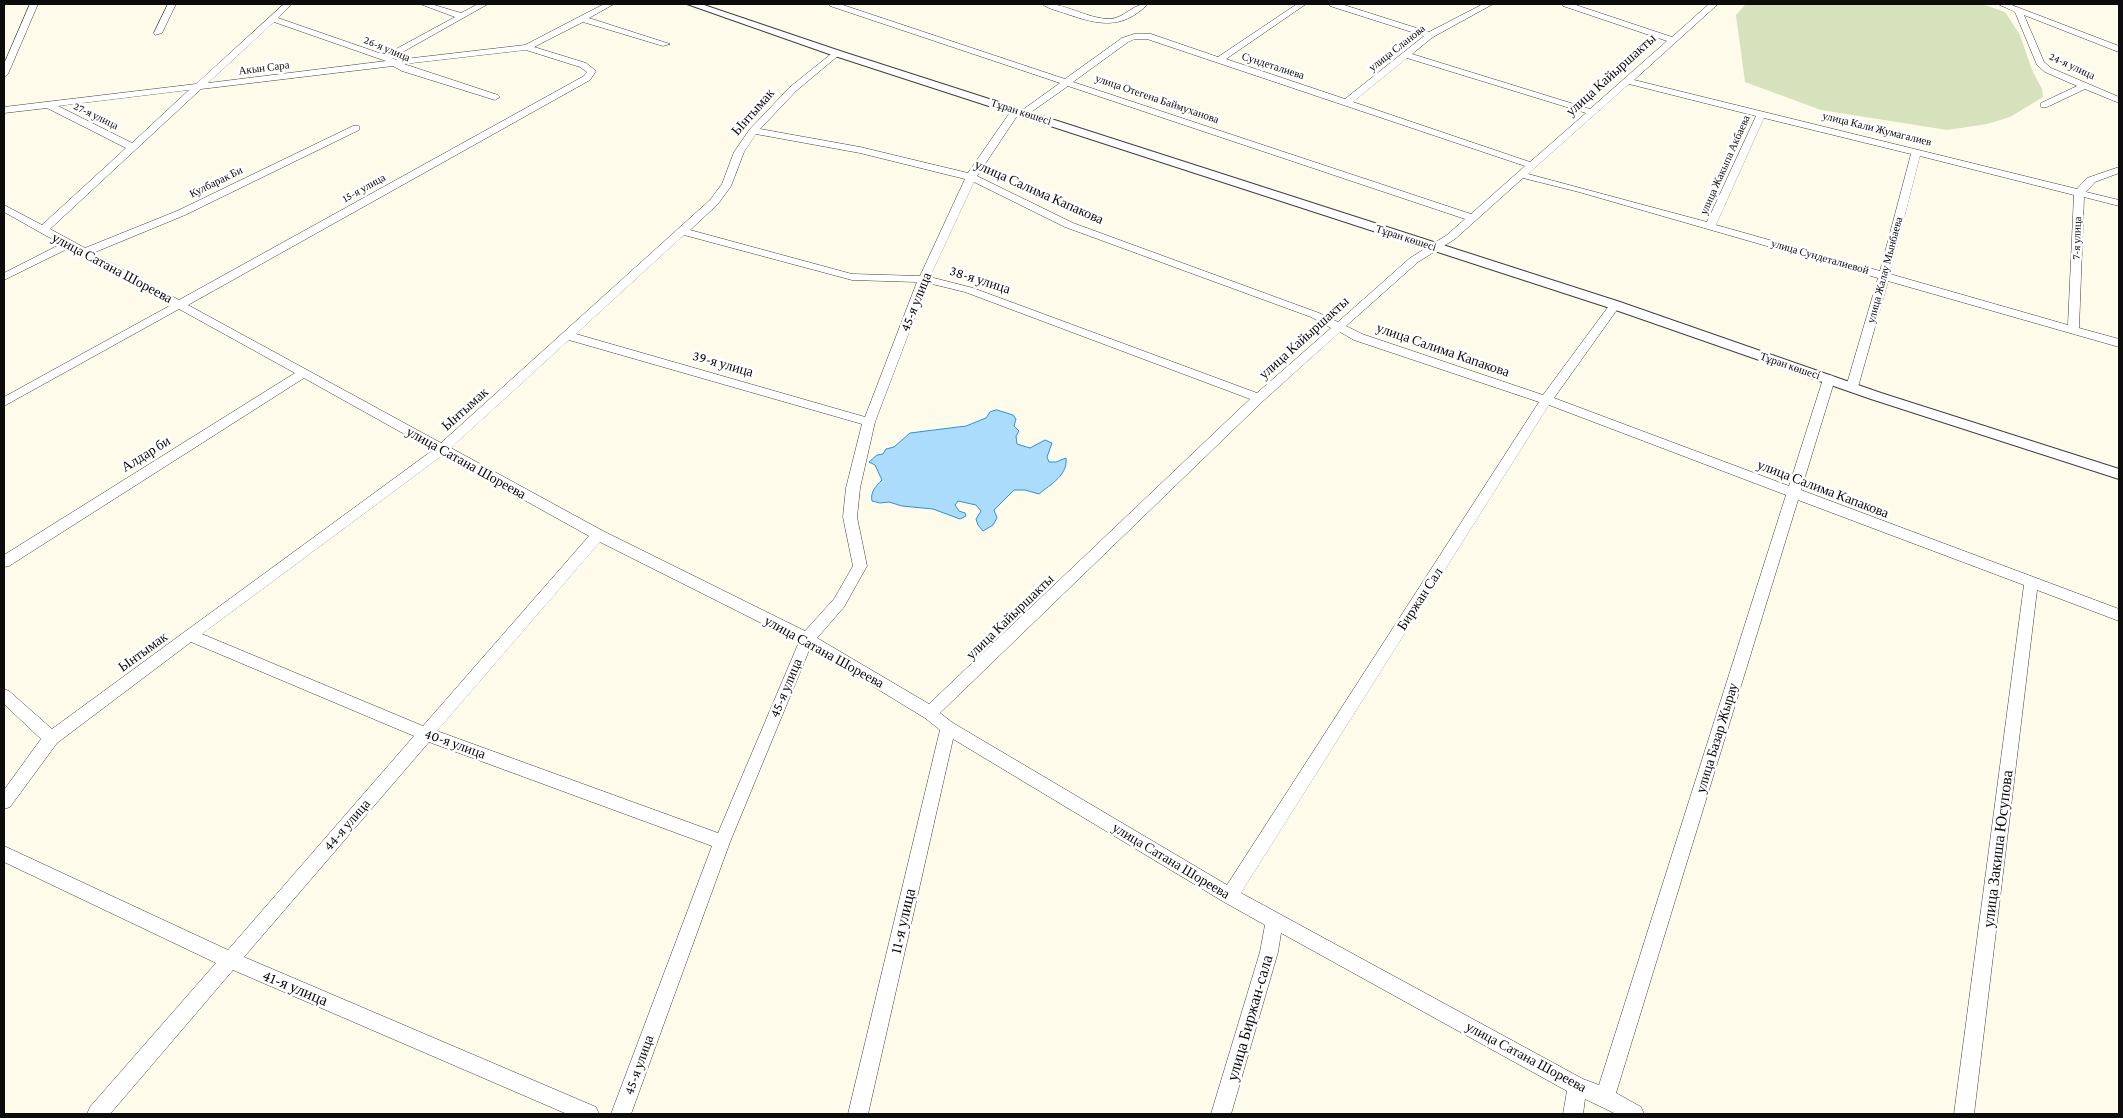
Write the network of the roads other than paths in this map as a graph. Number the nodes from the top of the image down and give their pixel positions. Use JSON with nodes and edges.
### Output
{"nodes":[{"id":1,"x":34,"y":4,"type":"edge"},
{"id":2,"x":172,"y":4,"type":"edge"},
{"id":3,"x":288,"y":4,"type":"edge"},
{"id":4,"x":424,"y":4,"type":"edge"},
{"id":5,"x":484,"y":4,"type":"edge"},
{"id":6,"x":610,"y":4,"type":"edge"},
{"id":7,"x":692,"y":4,"type":"edge"},
{"id":8,"x":833,"y":4,"type":"edge"},
{"id":9,"x":1046,"y":4,"type":"edge"},
{"id":10,"x":1144,"y":4,"type":"edge"},
{"id":11,"x":1302,"y":4,"type":"edge"},
{"id":12,"x":1333,"y":4,"type":"edge"},
{"id":13,"x":1489,"y":4,"type":"edge"},
{"id":14,"x":1566,"y":4,"type":"edge"},
{"id":15,"x":1714,"y":4,"type":"edge"},
{"id":16,"x":2002,"y":4,"type":"edge"},
{"id":17,"x":2018,"y":10,"type":"junction"},
{"id":18,"x":461,"y":16,"type":"junction"},
{"id":19,"x":271,"y":18,"type":"junction"},
{"id":20,"x":583,"y":18,"type":"junction"},
{"id":21,"x":158,"y":33,"type":"dead end"},
{"id":22,"x":1430,"y":35,"type":"junction"},
{"id":23,"x":1672,"y":40,"type":"junction"},
{"id":24,"x":666,"y":44,"type":"dead end"},
{"id":25,"x":527,"y":47,"type":"junction"},
{"id":26,"x":2119,"y":49,"type":"edge"},
{"id":27,"x":836,"y":53,"type":"junction"},
{"id":28,"x":1405,"y":55,"type":"junction"},
{"id":29,"x":1219,"y":60,"type":"junction"},
{"id":30,"x":389,"y":61,"type":"junction"},
{"id":31,"x":4,"y":74,"type":"edge"},
{"id":32,"x":1068,"y":81,"type":"junction"},
{"id":33,"x":1628,"y":81,"type":"junction"},
{"id":34,"x":2086,"y":85,"type":"junction"},
{"id":35,"x":195,"y":88,"type":"junction"},
{"id":36,"x":495,"y":97,"type":"dead end"},
{"id":37,"x":2119,"y":100,"type":"edge"},
{"id":38,"x":1348,"y":102,"type":"junction"},
{"id":39,"x":2044,"y":105,"type":"dead end"},
{"id":40,"x":49,"y":106,"type":"junction"},
{"id":41,"x":4,"y":110,"type":"edge"},
{"id":42,"x":1020,"y":112,"type":"junction"},
{"id":43,"x":1592,"y":112,"type":"junction"},
{"id":44,"x":1762,"y":113,"type":"junction"},
{"id":45,"x":356,"y":128,"type":"dead end"},
{"id":46,"x":753,"y":131,"type":"junction"},
{"id":47,"x":132,"y":147,"type":"junction"},
{"id":48,"x":1916,"y":152,"type":"junction"},
{"id":49,"x":1532,"y":165,"type":"junction"},
{"id":50,"x":2119,"y":170,"type":"edge"},
{"id":51,"x":1521,"y":175,"type":"junction"},
{"id":52,"x":970,"y":177,"type":"junction"},
{"id":53,"x":2078,"y":193,"type":"junction"},
{"id":54,"x":2119,"y":203,"type":"edge"},
{"id":55,"x":4,"y":208,"type":"edge"},
{"id":56,"x":1472,"y":218,"type":"junction"},
{"id":57,"x":1710,"y":226,"type":"junction"},
{"id":58,"x":43,"y":230,"type":"junction"},
{"id":59,"x":682,"y":231,"type":"junction"},
{"id":60,"x":68,"y":244,"type":"junction"},
{"id":61,"x":1433,"y":246,"type":"junction"},
{"id":62,"x":85,"y":252,"type":"junction"},
{"id":63,"x":1884,"y":275,"type":"junction"},
{"id":64,"x":4,"y":277,"type":"edge"},
{"id":65,"x":924,"y":279,"type":"junction"},
{"id":66,"x":180,"y":305,"type":"junction"},
{"id":67,"x":1615,"y":305,"type":"junction"},
{"id":68,"x":1340,"y":327,"type":"junction"},
{"id":69,"x":2073,"y":330,"type":"junction"},
{"id":70,"x":569,"y":336,"type":"junction"},
{"id":71,"x":2119,"y":343,"type":"edge"},
{"id":72,"x":305,"y":372,"type":"junction"},
{"id":73,"x":1829,"y":379,"type":"junction"},
{"id":74,"x":1852,"y":387,"type":"junction"},
{"id":75,"x":1259,"y":398,"type":"junction"},
{"id":76,"x":1546,"y":400,"type":"junction"},
{"id":77,"x":4,"y":402,"type":"edge"},
{"id":78,"x":869,"y":422,"type":"junction"},
{"id":79,"x":441,"y":450,"type":"junction"},
{"id":80,"x":2119,"y":474,"type":"edge"},
{"id":81,"x":1793,"y":494,"type":"junction"},
{"id":82,"x":598,"y":535,"type":"junction"},
{"id":83,"x":4,"y":562,"type":"edge"},
{"id":84,"x":2031,"y":583,"type":"junction"},
{"id":85,"x":2119,"y":616,"type":"edge"},
{"id":86,"x":191,"y":636,"type":"junction"},
{"id":87,"x":807,"y":639,"type":"junction"},
{"id":88,"x":4,"y":695,"type":"edge"},
{"id":89,"x":930,"y":713,"type":"junction"},
{"id":90,"x":948,"y":728,"type":"junction"},
{"id":91,"x":426,"y":734,"type":"junction"},
{"id":92,"x":51,"y":738,"type":"junction"},
{"id":93,"x":4,"y":802,"type":"edge"},
{"id":94,"x":722,"y":842,"type":"junction"},
{"id":95,"x":4,"y":854,"type":"edge"},
{"id":96,"x":1230,"y":896,"type":"junction"},
{"id":97,"x":1275,"y":920,"type":"junction"},
{"id":98,"x":230,"y":960,"type":"junction"},
{"id":99,"x":1577,"y":1086,"type":"junction"},
{"id":100,"x":1605,"y":1097,"type":"junction"},
{"id":101,"x":97,"y":1114,"type":"edge"},
{"id":102,"x":589,"y":1114,"type":"edge"},
{"id":103,"x":621,"y":1114,"type":"edge"},
{"id":104,"x":858,"y":1114,"type":"edge"},
{"id":105,"x":1221,"y":1114,"type":"edge"},
{"id":106,"x":1573,"y":1114,"type":"edge"},
{"id":107,"x":1634,"y":1114,"type":"edge"},
{"id":108,"x":1964,"y":1114,"type":"edge"}],
"edges":[{"from":1,"to":31,"type":"street"},
{"from":2,"to":21,"type":"street"},
{"from":3,"to":19,"type":"street"},
{"from":4,"to":18,"type":"street"},
{"from":5,"to":18,"type":"street"},
{"from":6,"to":20,"type":"street"},
{"from":7,"to":27,"type":"street","name":"Тұран көшесі"},
{"from":8,"to":32,"type":"street","name":"улица Отегена Баймуханова"},
{"from":9,"to":10,"type":"street"},
{"from":11,"to":29,"type":"street"},
{"from":12,"to":22,"type":"street"},
{"from":13,"to":22,"type":"street","name":"улица Сланова"},
{"from":14,"to":23,"type":"street"},
{"from":15,"to":23,"type":"street","name":"улица Кайыршакты"},
{"from":16,"to":17,"type":"street"},
{"from":17,"to":26,"type":"street"},
{"from":17,"to":34,"type":"street","name":"24-я улица"},
{"from":18,"to":30,"type":"street"},
{"from":19,"to":30,"type":"street","name":"26-я улица"},
{"from":19,"to":35,"type":"street"},
{"from":20,"to":24,"type":"street"},
{"from":20,"to":25,"type":"street"},
{"from":22,"to":28,"type":"street","name":"улица Сланова"},
{"from":23,"to":33,"type":"street","name":"улица Кайыршакты"},
{"from":25,"to":30,"type":"street","name":"Акын Сара"},
{"from":25,"to":66,"type":"street","name":"15-я улица"},
{"from":27,"to":42,"type":"street","name":"Тұран көшесі"},
{"from":27,"to":46,"type":"street","name":"Ынтымак"},
{"from":28,"to":38,"type":"street","name":"улица Сланова"},
{"from":28,"to":43,"type":"street"},
{"from":29,"to":32,"type":"street","name":"Сундеталиева"},
{"from":29,"to":38,"type":"street","name":"Сундеталиева"},
{"from":30,"to":35,"type":"street","name":"Акын Сара"},
{"from":30,"to":36,"type":"street","name":"26-я улица"},
{"from":32,"to":42,"type":"street","name":"Сундеталиева"},
{"from":32,"to":56,"type":"street","name":"улица Отегена Баймуханова"},
{"from":33,"to":43,"type":"street","name":"улица Кайыршакты"},
{"from":33,"to":44,"type":"street","name":"улица Кали Жумагалиев"},
{"from":34,"to":37,"type":"street","name":"24-я улица"},
{"from":34,"to":39,"type":"street"},
{"from":35,"to":40,"type":"street","name":"Акын Сара"},
{"from":35,"to":47,"type":"street"},
{"from":38,"to":49,"type":"street","name":"Сундеталиева"},
{"from":40,"to":41,"type":"street","name":"Акын Сара"},
{"from":40,"to":47,"type":"street","name":"27-я улица"},
{"from":42,"to":52,"type":"street","name":"45-я улица"},
{"from":42,"to":61,"type":"street","name":"Тұран көшесі"},
{"from":43,"to":49,"type":"street","name":"улица Кайыршакты"},
{"from":44,"to":48,"type":"street","name":"улица Кали Жумагалиев"},
{"from":44,"to":57,"type":"street","name":"улица Жакыпа Акбаева"},
{"from":45,"to":62,"type":"street","name":"Кулбарак Би"},
{"from":46,"to":52,"type":"street","name":"улица Салима Капакова"},
{"from":46,"to":59,"type":"street","name":"Ынтымак"},
{"from":47,"to":58,"type":"street"},
{"from":48,"to":53,"type":"street","name":"улица Кали Жумагалиев"},
{"from":48,"to":63,"type":"street","name":"улица Жалау Мынбаева"},
{"from":49,"to":51,"type":"street","name":"улица Кайыршакты"},
{"from":50,"to":53,"type":"street"},
{"from":51,"to":56,"type":"street","name":"улица Кайыршакты"},
{"from":51,"to":57,"type":"street","name":"улица Сундеталиевой"},
{"from":52,"to":65,"type":"street","name":"45-я улица"},
{"from":52,"to":68,"type":"street","name":"улица Салима Капакова"},
{"from":53,"to":54,"type":"street","name":"улица Кали Жумагалиев"},
{"from":53,"to":69,"type":"street","name":"7-я улица"},
{"from":55,"to":58,"type":"street","name":"улица Сатана Шореева"},
{"from":56,"to":61,"type":"street","name":"улица Кайыршакты"},
{"from":57,"to":63,"type":"street","name":"улица Сундеталиевой"},
{"from":58,"to":60,"type":"street","name":"улица Сатана Шореева"},
{"from":59,"to":65,"type":"street","name":"38-я улица"},
{"from":59,"to":70,"type":"street","name":"Ынтымак"},
{"from":60,"to":62,"type":"street","name":"улица Сатана Шореева"},
{"from":60,"to":64,"type":"street"},
{"from":61,"to":67,"type":"street","name":"Тұран көшесі"},
{"from":61,"to":68,"type":"street","name":"улица Кайыршакты"},
{"from":62,"to":66,"type":"street","name":"улица Сатана Шореева"},
{"from":63,"to":69,"type":"street","name":"улица Сундеталиевой"},
{"from":63,"to":74,"type":"street","name":"улица Жалау Мынбаева"},
{"from":65,"to":75,"type":"street","name":"38-я улица"},
{"from":65,"to":78,"type":"street","name":"45-я улица"},
{"from":66,"to":72,"type":"street","name":"улица Сатана Шореева"},
{"from":66,"to":77,"type":"street","name":"15-я улица"},
{"from":67,"to":73,"type":"street","name":"Тұран көшесі"},
{"from":67,"to":76,"type":"street","name":"Биржан Сал"},
{"from":68,"to":75,"type":"street","name":"улица Кайыршакты"},
{"from":68,"to":76,"type":"street","name":"улица Салима Капакова"},
{"from":69,"to":71,"type":"street","name":"улица Сундеталиевой"},
{"from":70,"to":78,"type":"street","name":"39-я улица"},
{"from":70,"to":79,"type":"street","name":"Ынтымак"},
{"from":72,"to":79,"type":"street","name":"улица Сатана Шореева"},
{"from":72,"to":83,"type":"street","name":"Алдар би"},
{"from":73,"to":74,"type":"street","name":"Тұран көшесі"},
{"from":73,"to":81,"type":"street","name":"улица Базар Жырау"},
{"from":74,"to":80,"type":"street","name":"Тұран көшесі"},
{"from":75,"to":89,"type":"street","name":"улица Кайыршакты"},
{"from":76,"to":81,"type":"street","name":"улица Салима Капакова"},
{"from":76,"to":96,"type":"street","name":"Биржан Сал"},
{"from":78,"to":87,"type":"street","name":"45-я улица"},
{"from":79,"to":82,"type":"street","name":"улица Сатана Шореева"},
{"from":79,"to":86,"type":"street","name":"Ынтымак"},
{"from":81,"to":84,"type":"street","name":"улица Салима Капакова"},
{"from":81,"to":100,"type":"street","name":"улица Базар Жырау"},
{"from":82,"to":87,"type":"street","name":"улица Сатана Шореева"},
{"from":82,"to":91,"type":"street","name":"44-я улица"},
{"from":84,"to":85,"type":"street","name":"улица Салима Капакова"},
{"from":84,"to":108,"type":"street","name":"улица Закиша Юсупова"},
{"from":86,"to":91,"type":"street","name":"40-я улица"},
{"from":86,"to":92,"type":"street","name":"Ынтымак"},
{"from":87,"to":89,"type":"street","name":"улица Сатана Шореева"},
{"from":87,"to":94,"type":"street","name":"45-я улица"},
{"from":88,"to":92,"type":"street"},
{"from":89,"to":90,"type":"street","name":"улица Сатана Шореева"},
{"from":90,"to":96,"type":"street","name":"улица Сатана Шореева"},
{"from":90,"to":104,"type":"street","name":"11-я улица"},
{"from":91,"to":94,"type":"street","name":"40-я улица"},
{"from":91,"to":98,"type":"street","name":"44-я улица"},
{"from":92,"to":93,"type":"street","name":"Ынтымак"},
{"from":94,"to":103,"type":"street","name":"45-я улица"},
{"from":95,"to":98,"type":"street","name":"41-я улица"},
{"from":96,"to":97,"type":"street","name":"улица Сатана Шореева"},
{"from":97,"to":99,"type":"street","name":"улица Сатана Шореева"},
{"from":97,"to":105,"type":"street","name":"улица Биржан-сала"},
{"from":98,"to":101,"type":"street","name":"44-я улица"},
{"from":98,"to":102,"type":"street","name":"41-я улица"},
{"from":99,"to":100,"type":"street","name":"улица Сатана Шореева"},
{"from":99,"to":106,"type":"street"},
{"from":100,"to":107,"type":"street","name":"улица Сатана Шореева"}]}
